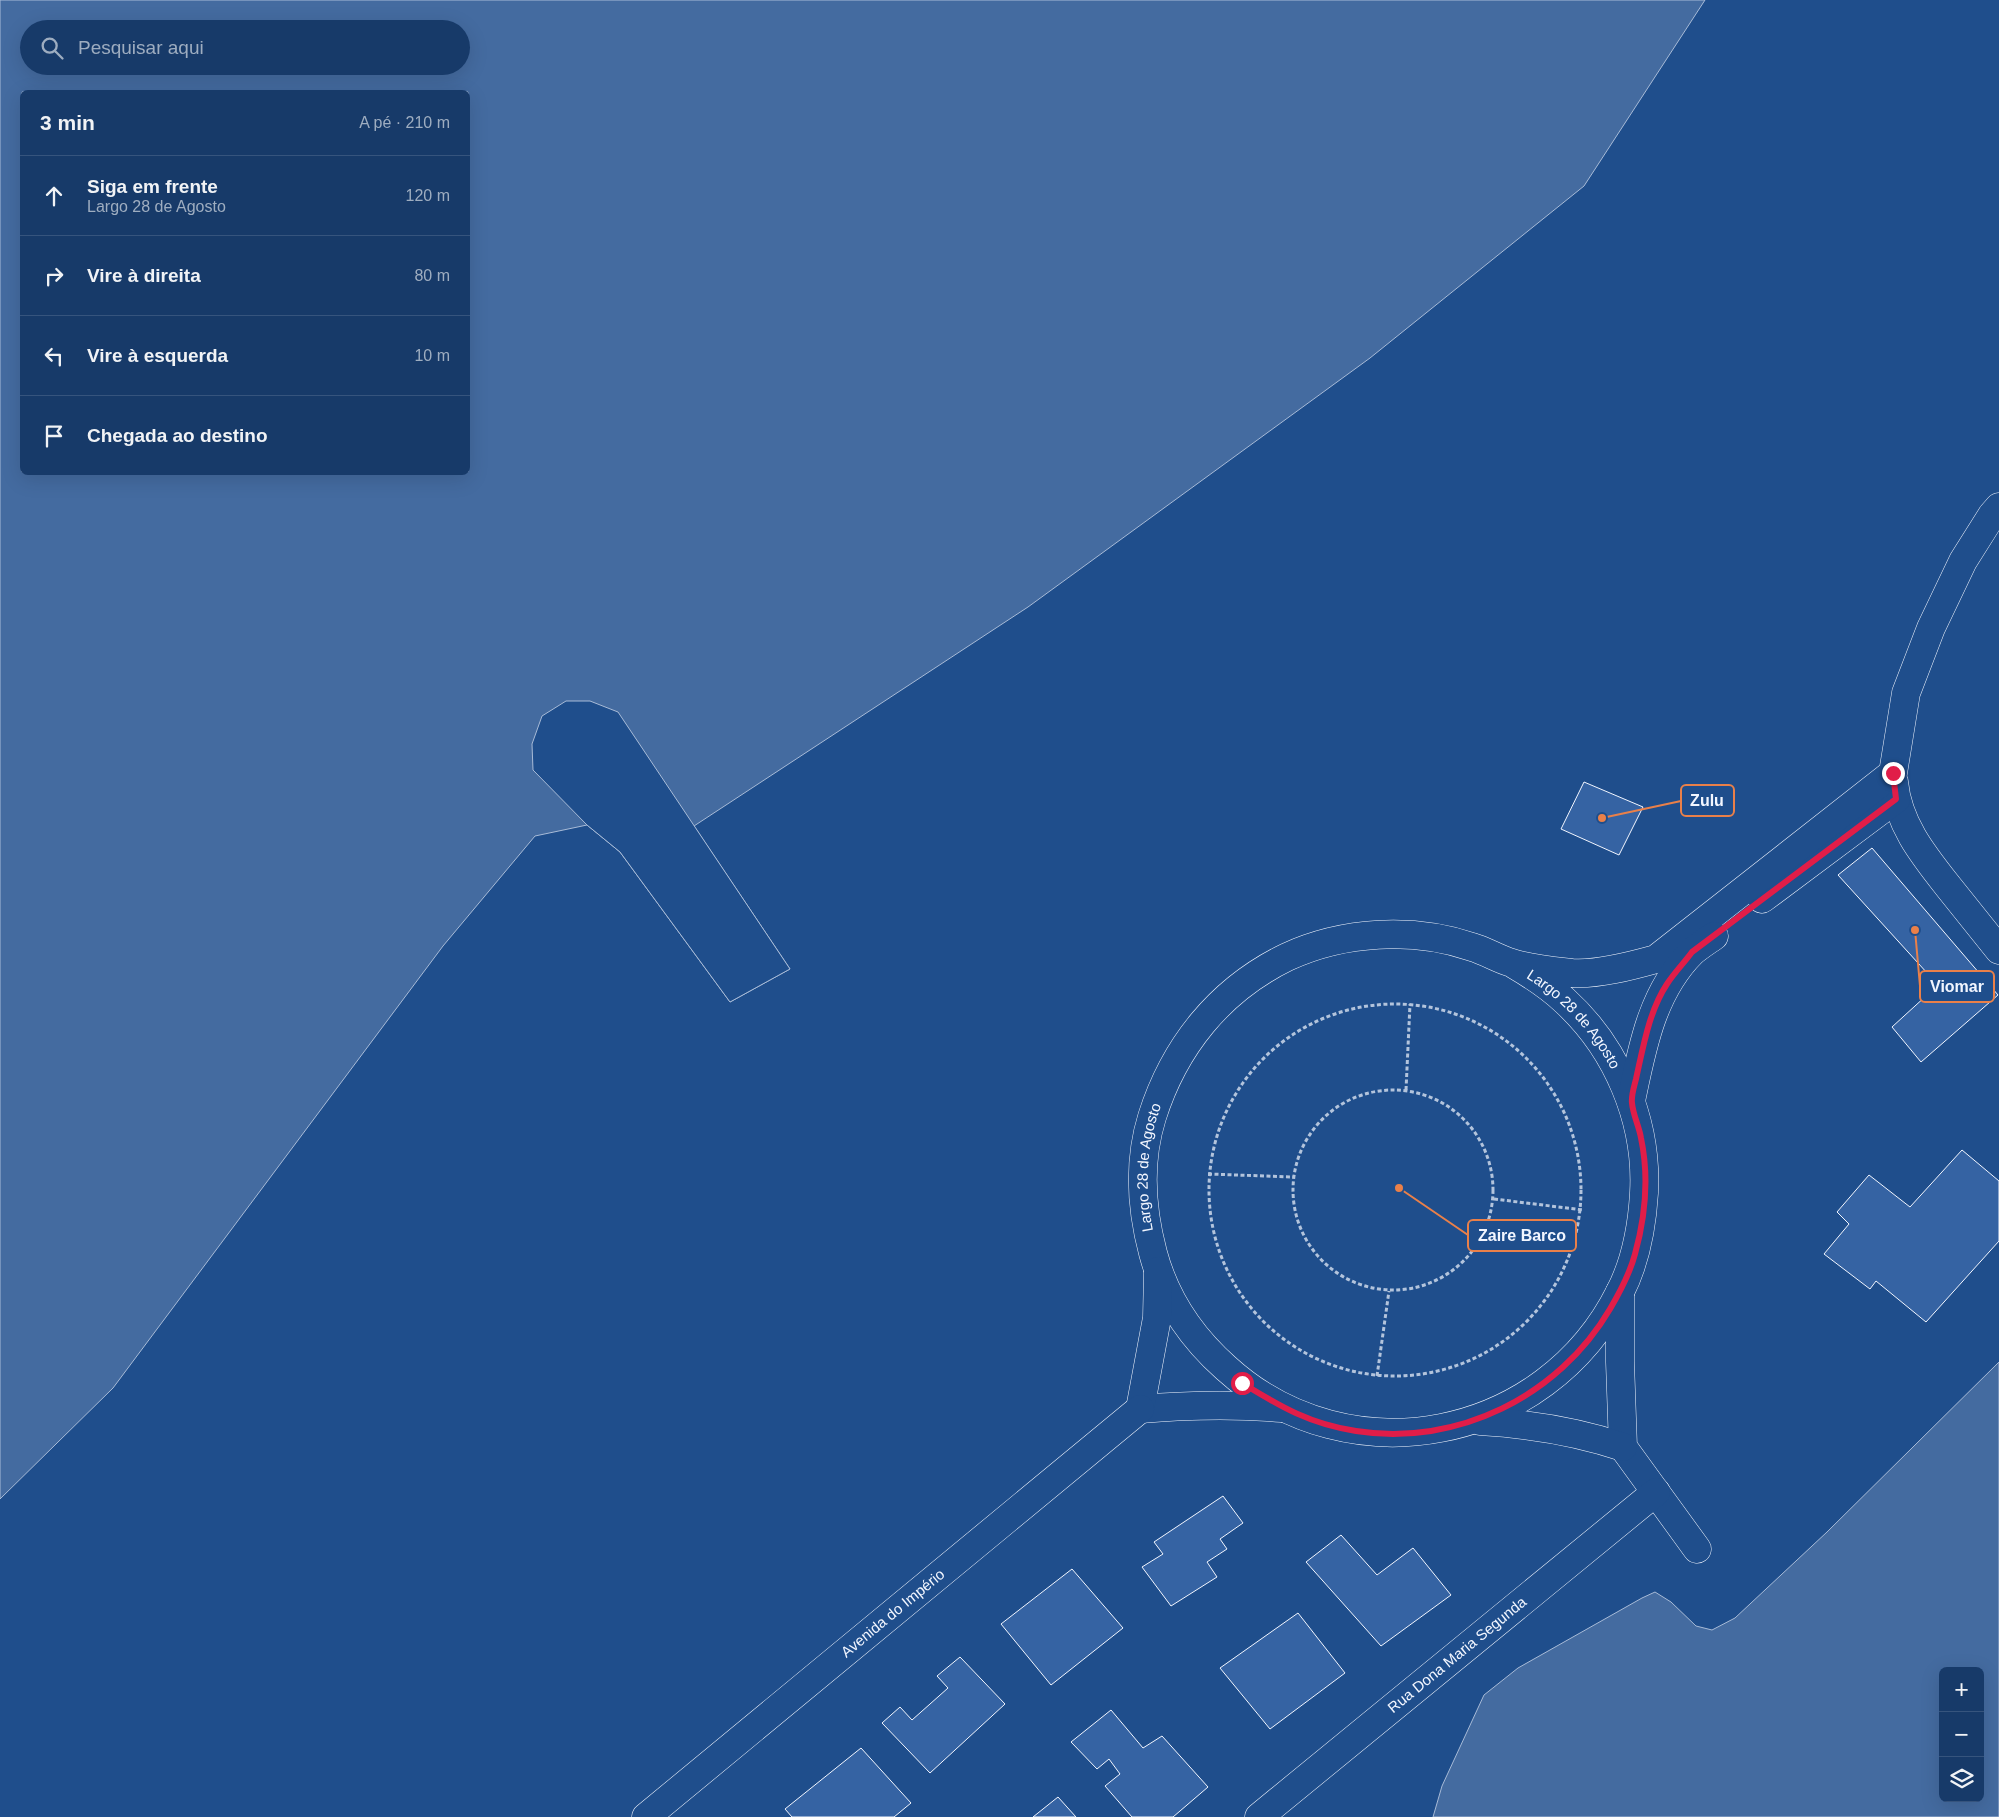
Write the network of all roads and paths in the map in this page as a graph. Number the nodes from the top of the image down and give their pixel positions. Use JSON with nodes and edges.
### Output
{"nodes":[{"id":1,"x":1999,"y":507,"type":"edge"},
{"id":2,"x":1894,"y":786,"type":"junction"},
{"id":3,"x":1999,"y":950,"type":"edge"},
{"id":4,"x":1515,"y":965,"type":"junction"},
{"id":5,"x":1410,"y":1004,"type":"junction"},
{"id":6,"x":1406,"y":1090,"type":"junction"},
{"id":7,"x":1631,"y":1101,"type":"junction"},
{"id":8,"x":1208,"y":1174,"type":"junction"},
{"id":9,"x":1293,"y":1177,"type":"junction"},
{"id":10,"x":1494,"y":1199,"type":"junction"},
{"id":11,"x":1583,"y":1210,"type":"junction"},
{"id":12,"x":1158,"y":1271,"type":"junction"},
{"id":13,"x":1390,"y":1291,"type":"junction"},
{"id":14,"x":1620,"y":1292,"type":"junction"},
{"id":15,"x":1378,"y":1376,"type":"junction"},
{"id":16,"x":1282,"y":1408,"type":"junction"},
{"id":17,"x":1140,"y":1409,"type":"junction"},
{"id":18,"x":1474,"y":1421,"type":"junction"},
{"id":19,"x":1623,"y":1447,"type":"junction"},
{"id":20,"x":1656,"y":1492,"type":"junction"},
{"id":21,"x":1697,"y":1549,"type":"dead end"},
{"id":22,"x":646,"y":1817,"type":"edge"},
{"id":23,"x":1259,"y":1817,"type":"edge"}],
"edges":[{"from":1,"to":2,"type":"street"},
{"from":2,"to":3,"type":"street"},
{"from":2,"to":4,"type":"street"},
{"from":2,"to":7,"type":"street"},
{"from":4,"to":7,"type":"street","name":"Largo 28 de Agosto"},
{"from":4,"to":12,"type":"street","name":"Largo 28 de Agosto"},
{"from":5,"to":6,"type":"path"},
{"from":5,"to":8,"type":"path"},
{"from":5,"to":11,"type":"path"},
{"from":6,"to":9,"type":"path"},
{"from":6,"to":10,"type":"path"},
{"from":7,"to":14,"type":"street","name":"Largo 28 de Agosto"},
{"from":8,"to":9,"type":"path"},
{"from":8,"to":15,"type":"path"},
{"from":9,"to":13,"type":"path"},
{"from":10,"to":11,"type":"path"},
{"from":10,"to":13,"type":"path"},
{"from":11,"to":15,"type":"path"},
{"from":12,"to":16,"type":"street","name":"Largo 28 de Agosto"},
{"from":12,"to":17,"type":"street"},
{"from":13,"to":15,"type":"path"},
{"from":14,"to":18,"type":"street","name":"Largo 28 de Agosto"},
{"from":14,"to":19,"type":"street"},
{"from":16,"to":17,"type":"street"},
{"from":16,"to":18,"type":"street","name":"Largo 28 de Agosto"},
{"from":17,"to":22,"type":"street","name":"Avenida do Império"},
{"from":18,"to":19,"type":"street"},
{"from":19,"to":20,"type":"street"},
{"from":20,"to":21,"type":"street"},
{"from":20,"to":23,"type":"street","name":"Rua Dona Maria Segunda"}]}
